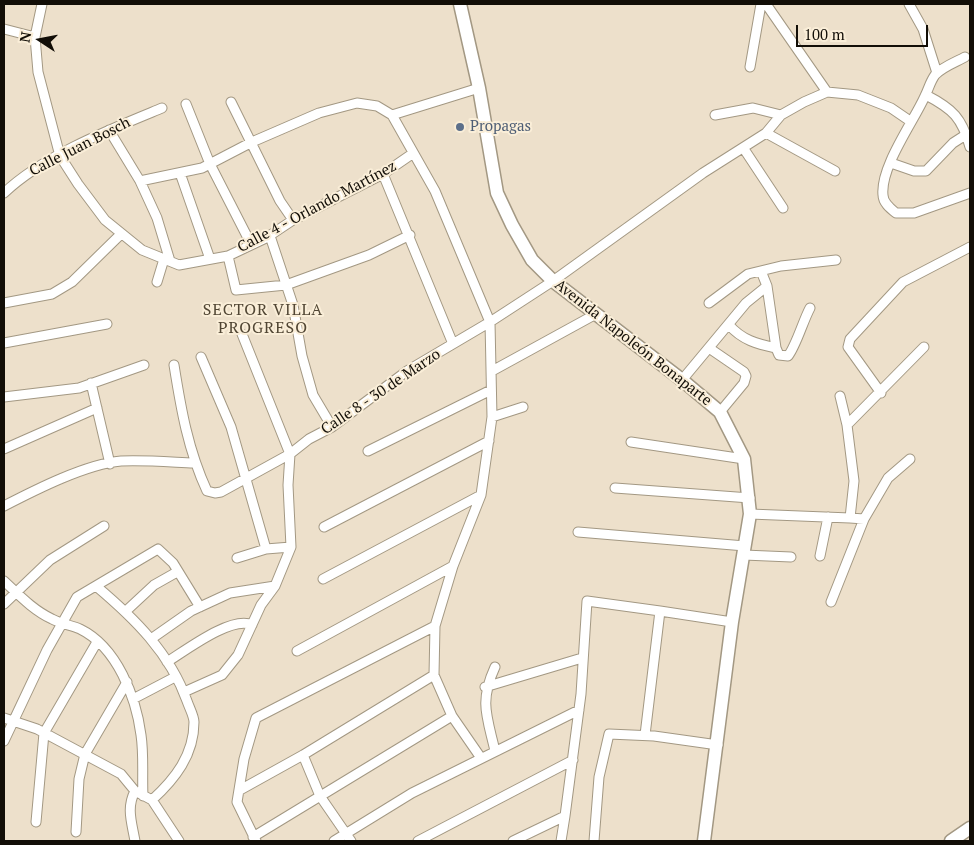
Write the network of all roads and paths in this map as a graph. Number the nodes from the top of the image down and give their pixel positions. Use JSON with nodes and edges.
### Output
{"nodes":[{"id":1,"x":42,"y":4,"type":"edge"},
{"id":2,"x":460,"y":4,"type":"edge"},
{"id":3,"x":761,"y":4,"type":"edge"},
{"id":4,"x":766,"y":4,"type":"edge"},
{"id":5,"x":909,"y":4,"type":"edge"},
{"id":6,"x":4,"y":29,"type":"edge"},
{"id":7,"x":35,"y":37,"type":"junction"},
{"id":8,"x":965,"y":57,"type":"dead end"},
{"id":9,"x":750,"y":67,"type":"dead end"},
{"id":10,"x":937,"y":73,"type":"junction"},
{"id":11,"x":479,"y":88,"type":"junction"},
{"id":12,"x":827,"y":92,"type":"junction"},
{"id":13,"x":926,"y":94,"type":"junction"},
{"id":14,"x":232,"y":102,"type":"dead end"},
{"id":15,"x":186,"y":104,"type":"dead end"},
{"id":16,"x":162,"y":108,"type":"dead end"},
{"id":17,"x":715,"y":114,"type":"dead end"},
{"id":18,"x":781,"y":114,"type":"junction"},
{"id":19,"x":392,"y":115,"type":"junction"},
{"id":20,"x":910,"y":121,"type":"junction"},
{"id":21,"x":110,"y":130,"type":"junction"},
{"id":22,"x":766,"y":133,"type":"junction"},
{"id":23,"x":967,"y":134,"type":"junction"},
{"id":24,"x":252,"y":142,"type":"junction"},
{"id":25,"x":970,"y":147,"type":"edge"},
{"id":26,"x":744,"y":148,"type":"junction"},
{"id":27,"x":412,"y":154,"type":"junction"},
{"id":28,"x":60,"y":156,"type":"junction"},
{"id":29,"x":210,"y":164,"type":"junction"},
{"id":30,"x":891,"y":164,"type":"junction"},
{"id":31,"x":835,"y":171,"type":"dead end"},
{"id":32,"x":180,"y":174,"type":"junction"},
{"id":33,"x":383,"y":174,"type":"junction"},
{"id":34,"x":140,"y":181,"type":"junction"},
{"id":35,"x":4,"y":193,"type":"edge"},
{"id":36,"x":970,"y":193,"type":"edge"},
{"id":37,"x":783,"y":208,"type":"dead end"},
{"id":38,"x":292,"y":220,"type":"junction"},
{"id":39,"x":121,"y":234,"type":"junction"},
{"id":40,"x":410,"y":235,"type":"junction"},
{"id":41,"x":270,"y":236,"type":"junction"},
{"id":42,"x":251,"y":244,"type":"junction"},
{"id":43,"x":970,"y":247,"type":"edge"},
{"id":44,"x":228,"y":256,"type":"junction"},
{"id":45,"x":210,"y":259,"type":"junction"},
{"id":46,"x":167,"y":260,"type":"junction"},
{"id":47,"x":836,"y":260,"type":"dead end"},
{"id":48,"x":761,"y":271,"type":"junction"},
{"id":49,"x":553,"y":281,"type":"junction"},
{"id":50,"x":157,"y":282,"type":"dead end"},
{"id":51,"x":286,"y":285,"type":"junction"},
{"id":52,"x":767,"y":286,"type":"junction"},
{"id":53,"x":4,"y":302,"type":"edge"},
{"id":54,"x":709,"y":302,"type":"dead end"},
{"id":55,"x":810,"y":308,"type":"dead end"},
{"id":56,"x":596,"y":314,"type":"junction"},
{"id":57,"x":490,"y":322,"type":"junction"},
{"id":58,"x":107,"y":324,"type":"dead end"},
{"id":59,"x":729,"y":325,"type":"junction"},
{"id":60,"x":242,"y":334,"type":"dead end"},
{"id":61,"x":4,"y":343,"type":"edge"},
{"id":62,"x":453,"y":344,"type":"junction"},
{"id":63,"x":924,"y":347,"type":"dead end"},
{"id":64,"x":709,"y":348,"type":"junction"},
{"id":65,"x":776,"y":348,"type":"junction"},
{"id":66,"x":201,"y":357,"type":"dead end"},
{"id":67,"x":174,"y":365,"type":"dead end"},
{"id":68,"x":144,"y":366,"type":"dead end"},
{"id":69,"x":492,"y":371,"type":"junction"},
{"id":70,"x":682,"y":380,"type":"junction"},
{"id":71,"x":91,"y":384,"type":"junction"},
{"id":72,"x":491,"y":390,"type":"junction"},
{"id":73,"x":881,"y":392,"type":"junction"},
{"id":74,"x":840,"y":396,"type":"dead end"},
{"id":75,"x":4,"y":397,"type":"edge"},
{"id":76,"x":523,"y":407,"type":"dead end"},
{"id":77,"x":97,"y":408,"type":"junction"},
{"id":78,"x":720,"y":412,"type":"junction"},
{"id":79,"x":492,"y":417,"type":"junction"},
{"id":80,"x":847,"y":426,"type":"junction"},
{"id":81,"x":332,"y":427,"type":"junction"},
{"id":82,"x":488,"y":441,"type":"junction"},
{"id":83,"x":631,"y":442,"type":"dead end"},
{"id":84,"x":4,"y":449,"type":"edge"},
{"id":85,"x":368,"y":451,"type":"dead end"},
{"id":86,"x":290,"y":454,"type":"junction"},
{"id":87,"x":744,"y":459,"type":"junction"},
{"id":88,"x":910,"y":459,"type":"dead end"},
{"id":89,"x":194,"y":463,"type":"junction"},
{"id":90,"x":110,"y":464,"type":"junction"},
{"id":91,"x":247,"y":478,"type":"junction"},
{"id":92,"x":616,"y":488,"type":"dead end"},
{"id":93,"x":481,"y":495,"type":"junction"},
{"id":94,"x":750,"y":498,"type":"junction"},
{"id":95,"x":4,"y":506,"type":"edge"},
{"id":96,"x":750,"y":514,"type":"junction"},
{"id":97,"x":828,"y":517,"type":"junction"},
{"id":98,"x":850,"y":518,"type":"junction"},
{"id":99,"x":864,"y":519,"type":"junction"},
{"id":100,"x":104,"y":526,"type":"dead end"},
{"id":101,"x":324,"y":526,"type":"dead end"},
{"id":102,"x":578,"y":532,"type":"dead end"},
{"id":103,"x":291,"y":547,"type":"junction"},
{"id":104,"x":266,"y":549,"type":"junction"},
{"id":105,"x":745,"y":550,"type":"junction"},
{"id":106,"x":820,"y":556,"type":"dead end"},
{"id":107,"x":791,"y":557,"type":"dead end"},
{"id":108,"x":236,"y":558,"type":"dead end"},
{"id":109,"x":453,"y":566,"type":"junction"},
{"id":110,"x":177,"y":572,"type":"junction"},
{"id":111,"x":323,"y":579,"type":"dead end"},
{"id":112,"x":4,"y":581,"type":"edge"},
{"id":113,"x":96,"y":586,"type":"junction"},
{"id":114,"x":275,"y":586,"type":"junction"},
{"id":115,"x":17,"y":594,"type":"junction"},
{"id":116,"x":831,"y":602,"type":"dead end"},
{"id":117,"x":4,"y":604,"type":"edge"},
{"id":118,"x":200,"y":607,"type":"junction"},
{"id":119,"x":126,"y":611,"type":"junction"},
{"id":120,"x":660,"y":611,"type":"junction"},
{"id":121,"x":732,"y":622,"type":"junction"},
{"id":122,"x":61,"y":623,"type":"junction"},
{"id":123,"x":252,"y":625,"type":"junction"},
{"id":124,"x":435,"y":626,"type":"junction"},
{"id":125,"x":151,"y":639,"type":"junction"},
{"id":126,"x":97,"y":642,"type":"junction"},
{"id":127,"x":297,"y":652,"type":"dead end"},
{"id":128,"x":582,"y":658,"type":"junction"},
{"id":129,"x":167,"y":662,"type":"junction"},
{"id":130,"x":495,"y":667,"type":"dead end"},
{"id":131,"x":434,"y":675,"type":"junction"},
{"id":132,"x":175,"y":676,"type":"junction"},
{"id":133,"x":127,"y":682,"type":"junction"},
{"id":134,"x":486,"y":687,"type":"junction"},
{"id":135,"x":184,"y":692,"type":"junction"},
{"id":136,"x":132,"y":699,"type":"junction"},
{"id":137,"x":579,"y":710,"type":"junction"},
{"id":138,"x":452,"y":716,"type":"junction"},
{"id":139,"x":8,"y":719,"type":"edge"},
{"id":140,"x":44,"y":733,"type":"junction"},
{"id":141,"x":646,"y":735,"type":"junction"},
{"id":142,"x":4,"y":742,"type":"edge"},
{"id":143,"x":718,"y":745,"type":"junction"},
{"id":144,"x":495,"y":751,"type":"junction"},
{"id":145,"x":85,"y":754,"type":"junction"},
{"id":146,"x":303,"y":755,"type":"junction"},
{"id":147,"x":482,"y":758,"type":"junction"},
{"id":148,"x":573,"y":760,"type":"junction"},
{"id":149,"x":240,"y":790,"type":"junction"},
{"id":150,"x":143,"y":796,"type":"junction"},
{"id":151,"x":320,"y":796,"type":"junction"},
{"id":152,"x":565,"y":816,"type":"junction"},
{"id":153,"x":36,"y":822,"type":"dead end"},
{"id":154,"x":970,"y":828,"type":"edge"},
{"id":155,"x":76,"y":832,"type":"dead end"},
{"id":156,"x":345,"y":833,"type":"junction"},
{"id":157,"x":254,"y":839,"type":"edge"},
{"id":158,"x":135,"y":841,"type":"edge"},
{"id":159,"x":179,"y":841,"type":"edge"},
{"id":160,"x":334,"y":841,"type":"edge"},
{"id":161,"x":351,"y":841,"type":"edge"},
{"id":162,"x":418,"y":841,"type":"edge"},
{"id":163,"x":514,"y":841,"type":"edge"},
{"id":164,"x":561,"y":841,"type":"edge"},
{"id":165,"x":594,"y":841,"type":"edge"},
{"id":166,"x":704,"y":841,"type":"edge"},
{"id":167,"x":951,"y":841,"type":"edge"}],
"edges":[{"from":1,"to":7,"type":"street","name":"Calle 4 - Orlando Martínez"},
{"from":2,"to":11,"type":"main road","name":"Avenida Napoleón Bonaparte"},
{"from":3,"to":9,"type":"street"},
{"from":4,"to":12,"type":"street"},
{"from":5,"to":10,"type":"street"},
{"from":6,"to":7,"type":"street"},
{"from":7,"to":28,"type":"street","name":"Calle 4 - Orlando Martínez"},
{"from":8,"to":10,"type":"street"},
{"from":10,"to":13,"type":"street"},
{"from":11,"to":19,"type":"street"},
{"from":11,"to":49,"type":"main road","name":"Avenida Napoleón Bonaparte"},
{"from":12,"to":18,"type":"street"},
{"from":12,"to":20,"type":"street"},
{"from":13,"to":20,"type":"street"},
{"from":13,"to":23,"type":"street"},
{"from":14,"to":24,"type":"street"},
{"from":15,"to":29,"type":"street"},
{"from":16,"to":21,"type":"street","name":"Calle Juan Bosch"},
{"from":17,"to":18,"type":"street"},
{"from":18,"to":22,"type":"street","name":"Calle 8 - 30 de Marzo"},
{"from":19,"to":24,"type":"street"},
{"from":19,"to":27,"type":"street"},
{"from":20,"to":30,"type":"street"},
{"from":21,"to":28,"type":"street","name":"Calle Juan Bosch"},
{"from":21,"to":34,"type":"street"},
{"from":22,"to":26,"type":"street","name":"Calle 8 - 30 de Marzo"},
{"from":22,"to":31,"type":"street"},
{"from":23,"to":25,"type":"street"},
{"from":23,"to":30,"type":"street"},
{"from":24,"to":29,"type":"street"},
{"from":24,"to":38,"type":"street"},
{"from":26,"to":37,"type":"street"},
{"from":26,"to":49,"type":"street","name":"Calle 8 - 30 de Marzo"},
{"from":27,"to":33,"type":"street","name":"Calle 4 - Orlando Martínez"},
{"from":27,"to":57,"type":"street"},
{"from":28,"to":35,"type":"street","name":"Calle Juan Bosch"},
{"from":28,"to":39,"type":"street","name":"Calle 4 - Orlando Martínez"},
{"from":29,"to":32,"type":"street"},
{"from":29,"to":42,"type":"street"},
{"from":30,"to":36,"type":"street"},
{"from":32,"to":34,"type":"street"},
{"from":32,"to":45,"type":"street"},
{"from":33,"to":38,"type":"street","name":"Calle 4 - Orlando Martínez"},
{"from":33,"to":40,"type":"street"},
{"from":34,"to":46,"type":"street"},
{"from":38,"to":41,"type":"street","name":"Calle 4 - Orlando Martínez"},
{"from":39,"to":46,"type":"street","name":"Calle 4 - Orlando Martínez"},
{"from":39,"to":53,"type":"street"},
{"from":40,"to":51,"type":"street"},
{"from":40,"to":62,"type":"street"},
{"from":41,"to":42,"type":"street","name":"Calle 4 - Orlando Martínez"},
{"from":41,"to":51,"type":"street"},
{"from":42,"to":44,"type":"street","name":"Calle 4 - Orlando Martínez"},
{"from":43,"to":73,"type":"street"},
{"from":44,"to":45,"type":"street","name":"Calle 4 - Orlando Martínez"},
{"from":44,"to":51,"type":"street"},
{"from":45,"to":46,"type":"street","name":"Calle 4 - Orlando Martínez"},
{"from":46,"to":50,"type":"street"},
{"from":47,"to":48,"type":"street"},
{"from":48,"to":52,"type":"street"},
{"from":48,"to":54,"type":"street"},
{"from":49,"to":56,"type":"main road","name":"Avenida Napoleón Bonaparte"},
{"from":49,"to":57,"type":"street","name":"Calle 8 - 30 de Marzo"},
{"from":51,"to":81,"type":"street"},
{"from":52,"to":59,"type":"street"},
{"from":52,"to":65,"type":"street"},
{"from":55,"to":65,"type":"street"},
{"from":56,"to":69,"type":"street"},
{"from":56,"to":70,"type":"main road","name":"Avenida Napoleón Bonaparte"},
{"from":57,"to":62,"type":"street","name":"Calle 8 - 30 de Marzo"},
{"from":57,"to":69,"type":"street"},
{"from":58,"to":61,"type":"street"},
{"from":59,"to":64,"type":"street"},
{"from":59,"to":65,"type":"street"},
{"from":60,"to":86,"type":"street"},
{"from":62,"to":81,"type":"street","name":"Calle 8 - 30 de Marzo"},
{"from":63,"to":73,"type":"street"},
{"from":64,"to":70,"type":"street"},
{"from":64,"to":78,"type":"street"},
{"from":66,"to":91,"type":"street"},
{"from":67,"to":89,"type":"street"},
{"from":68,"to":71,"type":"street"},
{"from":69,"to":72,"type":"street"},
{"from":70,"to":78,"type":"main road","name":"Avenida Napoleón Bonaparte"},
{"from":71,"to":75,"type":"street"},
{"from":71,"to":77,"type":"street"},
{"from":72,"to":79,"type":"street"},
{"from":72,"to":85,"type":"street"},
{"from":73,"to":80,"type":"street"},
{"from":74,"to":80,"type":"street"},
{"from":76,"to":79,"type":"street"},
{"from":77,"to":84,"type":"street"},
{"from":77,"to":90,"type":"street"},
{"from":78,"to":87,"type":"main road","name":"Avenida Napoleón Bonaparte"},
{"from":79,"to":82,"type":"street"},
{"from":80,"to":98,"type":"street"},
{"from":81,"to":86,"type":"street","name":"Calle 8 - 30 de Marzo"},
{"from":82,"to":93,"type":"street"},
{"from":82,"to":101,"type":"street"},
{"from":83,"to":87,"type":"street"},
{"from":86,"to":91,"type":"street","name":"Calle 8 - 30 de Marzo"},
{"from":86,"to":103,"type":"street"},
{"from":87,"to":94,"type":"main road","name":"Avenida Napoleón Bonaparte"},
{"from":88,"to":99,"type":"street"},
{"from":89,"to":90,"type":"street"},
{"from":89,"to":91,"type":"street","name":"Calle 8 - 30 de Marzo"},
{"from":90,"to":95,"type":"street"},
{"from":91,"to":104,"type":"street"},
{"from":92,"to":94,"type":"street"},
{"from":93,"to":109,"type":"street"},
{"from":93,"to":111,"type":"street"},
{"from":94,"to":96,"type":"main road","name":"Avenida Napoleón Bonaparte"},
{"from":96,"to":97,"type":"street"},
{"from":96,"to":105,"type":"main road","name":"Avenida Napoleón Bonaparte"},
{"from":97,"to":98,"type":"street"},
{"from":97,"to":106,"type":"street"},
{"from":98,"to":99,"type":"street"},
{"from":99,"to":116,"type":"street"},
{"from":100,"to":115,"type":"street"},
{"from":102,"to":105,"type":"street"},
{"from":103,"to":104,"type":"street"},
{"from":103,"to":114,"type":"street"},
{"from":104,"to":108,"type":"street"},
{"from":105,"to":107,"type":"street"},
{"from":105,"to":121,"type":"main road","name":"Avenida Napoleón Bonaparte"},
{"from":109,"to":124,"type":"street"},
{"from":109,"to":127,"type":"street"},
{"from":110,"to":113,"type":"street"},
{"from":110,"to":118,"type":"street"},
{"from":110,"to":119,"type":"street"},
{"from":112,"to":115,"type":"street"},
{"from":113,"to":119,"type":"street"},
{"from":113,"to":122,"type":"street"},
{"from":114,"to":118,"type":"street"},
{"from":114,"to":123,"type":"street"},
{"from":115,"to":117,"type":"street"},
{"from":115,"to":122,"type":"street"},
{"from":118,"to":125,"type":"street"},
{"from":119,"to":125,"type":"street"},
{"from":120,"to":121,"type":"street"},
{"from":120,"to":128,"type":"street"},
{"from":120,"to":141,"type":"street"},
{"from":121,"to":143,"type":"main road","name":"Avenida Napoleón Bonaparte"},
{"from":122,"to":126,"type":"street"},
{"from":122,"to":139,"type":"street"},
{"from":123,"to":129,"type":"street"},
{"from":123,"to":135,"type":"street"},
{"from":124,"to":131,"type":"street"},
{"from":124,"to":149,"type":"street"},
{"from":125,"to":129,"type":"street"},
{"from":126,"to":133,"type":"street"},
{"from":126,"to":140,"type":"street"},
{"from":128,"to":134,"type":"street"},
{"from":128,"to":137,"type":"street"},
{"from":129,"to":132,"type":"street"},
{"from":130,"to":134,"type":"street"},
{"from":131,"to":138,"type":"street"},
{"from":131,"to":146,"type":"street"},
{"from":132,"to":135,"type":"street"},
{"from":132,"to":136,"type":"street"},
{"from":133,"to":136,"type":"street"},
{"from":133,"to":145,"type":"street"},
{"from":134,"to":144,"type":"street"},
{"from":135,"to":150,"type":"street"},
{"from":136,"to":150,"type":"street"},
{"from":137,"to":144,"type":"street"},
{"from":137,"to":148,"type":"street"},
{"from":138,"to":147,"type":"street"},
{"from":138,"to":151,"type":"street"},
{"from":139,"to":140,"type":"street"},
{"from":139,"to":142,"type":"street"},
{"from":140,"to":145,"type":"street"},
{"from":140,"to":153,"type":"street"},
{"from":141,"to":143,"type":"street"},
{"from":141,"to":165,"type":"street"},
{"from":143,"to":166,"type":"main road","name":"Avenida Napoleón Bonaparte"},
{"from":144,"to":147,"type":"street"},
{"from":145,"to":150,"type":"street"},
{"from":145,"to":155,"type":"street"},
{"from":146,"to":149,"type":"street"},
{"from":146,"to":151,"type":"street"},
{"from":147,"to":156,"type":"street"},
{"from":148,"to":152,"type":"street"},
{"from":148,"to":162,"type":"street"},
{"from":149,"to":157,"type":"street"},
{"from":150,"to":158,"type":"street"},
{"from":150,"to":159,"type":"street"},
{"from":151,"to":156,"type":"street"},
{"from":151,"to":157,"type":"street"},
{"from":152,"to":163,"type":"street"},
{"from":152,"to":164,"type":"street"},
{"from":154,"to":167,"type":"main road"},
{"from":156,"to":160,"type":"street"},
{"from":156,"to":161,"type":"street"}]}
